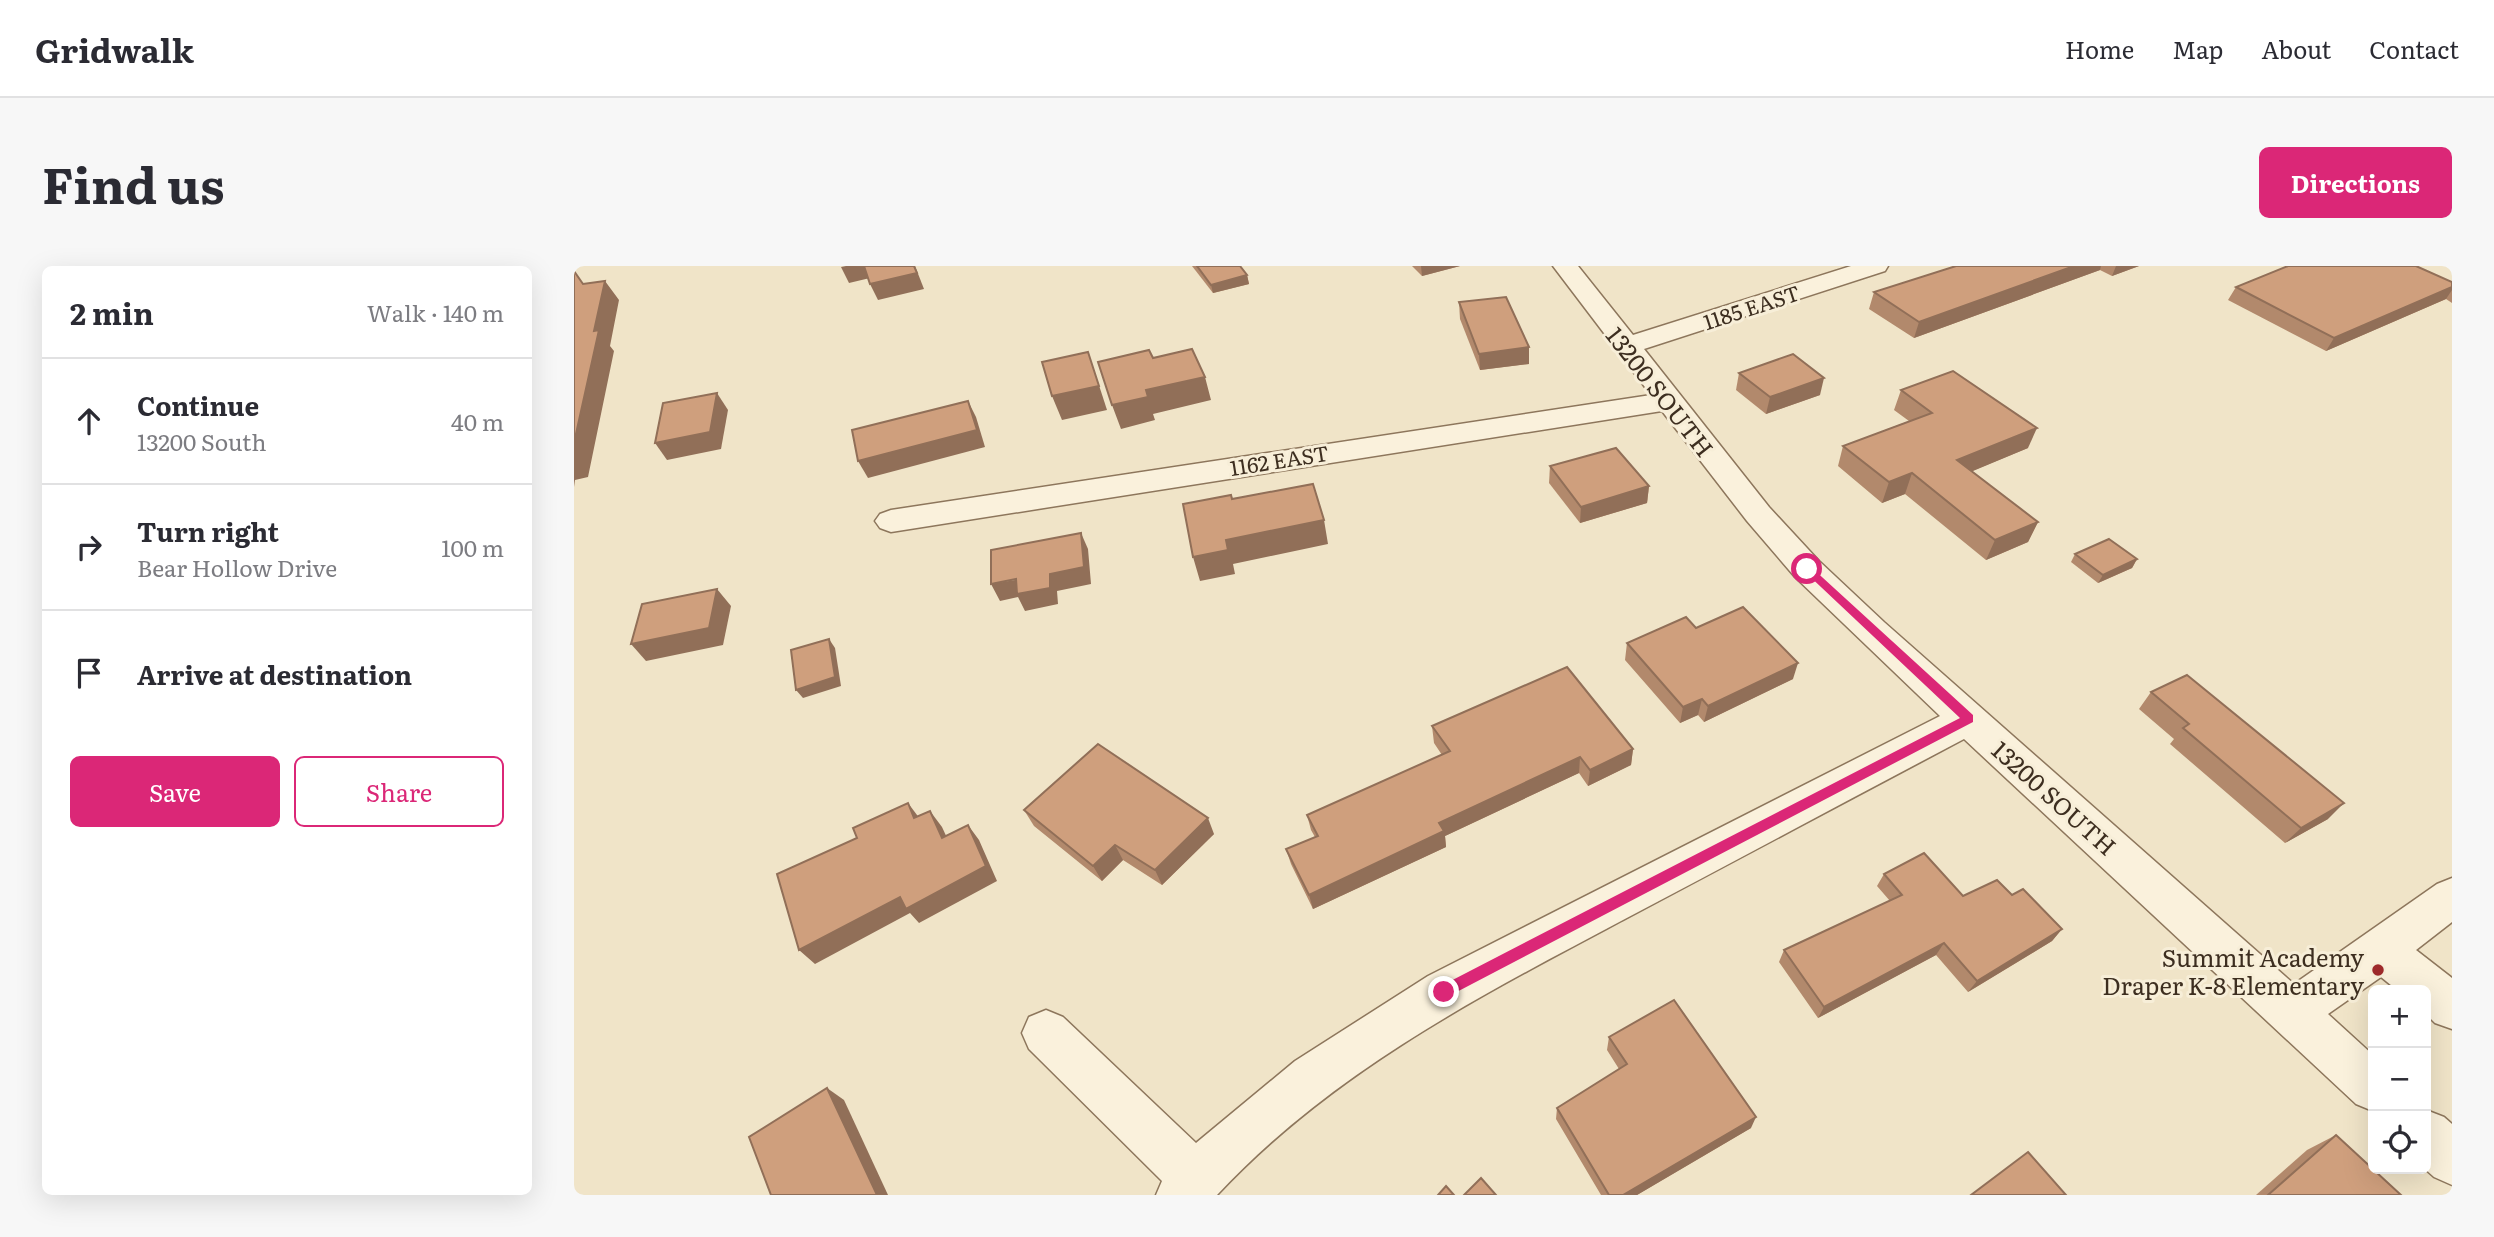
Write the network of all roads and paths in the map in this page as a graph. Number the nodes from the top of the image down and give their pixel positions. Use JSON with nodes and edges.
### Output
{"nodes":[{"id":1,"x":1565,"y":266,"type":"edge"},
{"id":2,"x":1876,"y":266,"type":"edge"},
{"id":3,"x":1626,"y":346,"type":"junction"},
{"id":4,"x":1668,"y":401,"type":"junction"},
{"id":5,"x":891,"y":521,"type":"dead end"},
{"id":6,"x":1969,"y":719,"type":"junction"},
{"id":7,"x":2452,"y":897,"type":"edge"},
{"id":8,"x":2382,"y":950,"type":"junction"},
{"id":9,"x":2452,"y":1007,"type":"edge"},
{"id":10,"x":2291,"y":1013,"type":"junction"},
{"id":11,"x":1046,"y":1033,"type":"dead end"},
{"id":12,"x":2368,"y":1082,"type":"edge"},
{"id":13,"x":2431,"y":1140,"type":"edge"},
{"id":14,"x":2452,"y":1159,"type":"edge"},
{"id":15,"x":1189,"y":1186,"type":"edge"}],
"edges":[{"from":1,"to":3,"type":"street","name":"13200 SOUTH"},
{"from":2,"to":3,"type":"street","name":"1185 EAST"},
{"from":3,"to":4,"type":"street","name":"13200 SOUTH"},
{"from":4,"to":5,"type":"street","name":"1162 EAST"},
{"from":4,"to":6,"type":"street","name":"13200 SOUTH"},
{"from":6,"to":10,"type":"street","name":"13200 SOUTH"},
{"from":6,"to":15,"type":"street"},
{"from":7,"to":8,"type":"street"},
{"from":8,"to":9,"type":"street"},
{"from":8,"to":10,"type":"street"},
{"from":10,"to":12,"type":"street","name":"13200 SOUTH"},
{"from":11,"to":15,"type":"street"},
{"from":13,"to":14,"type":"street"}]}
